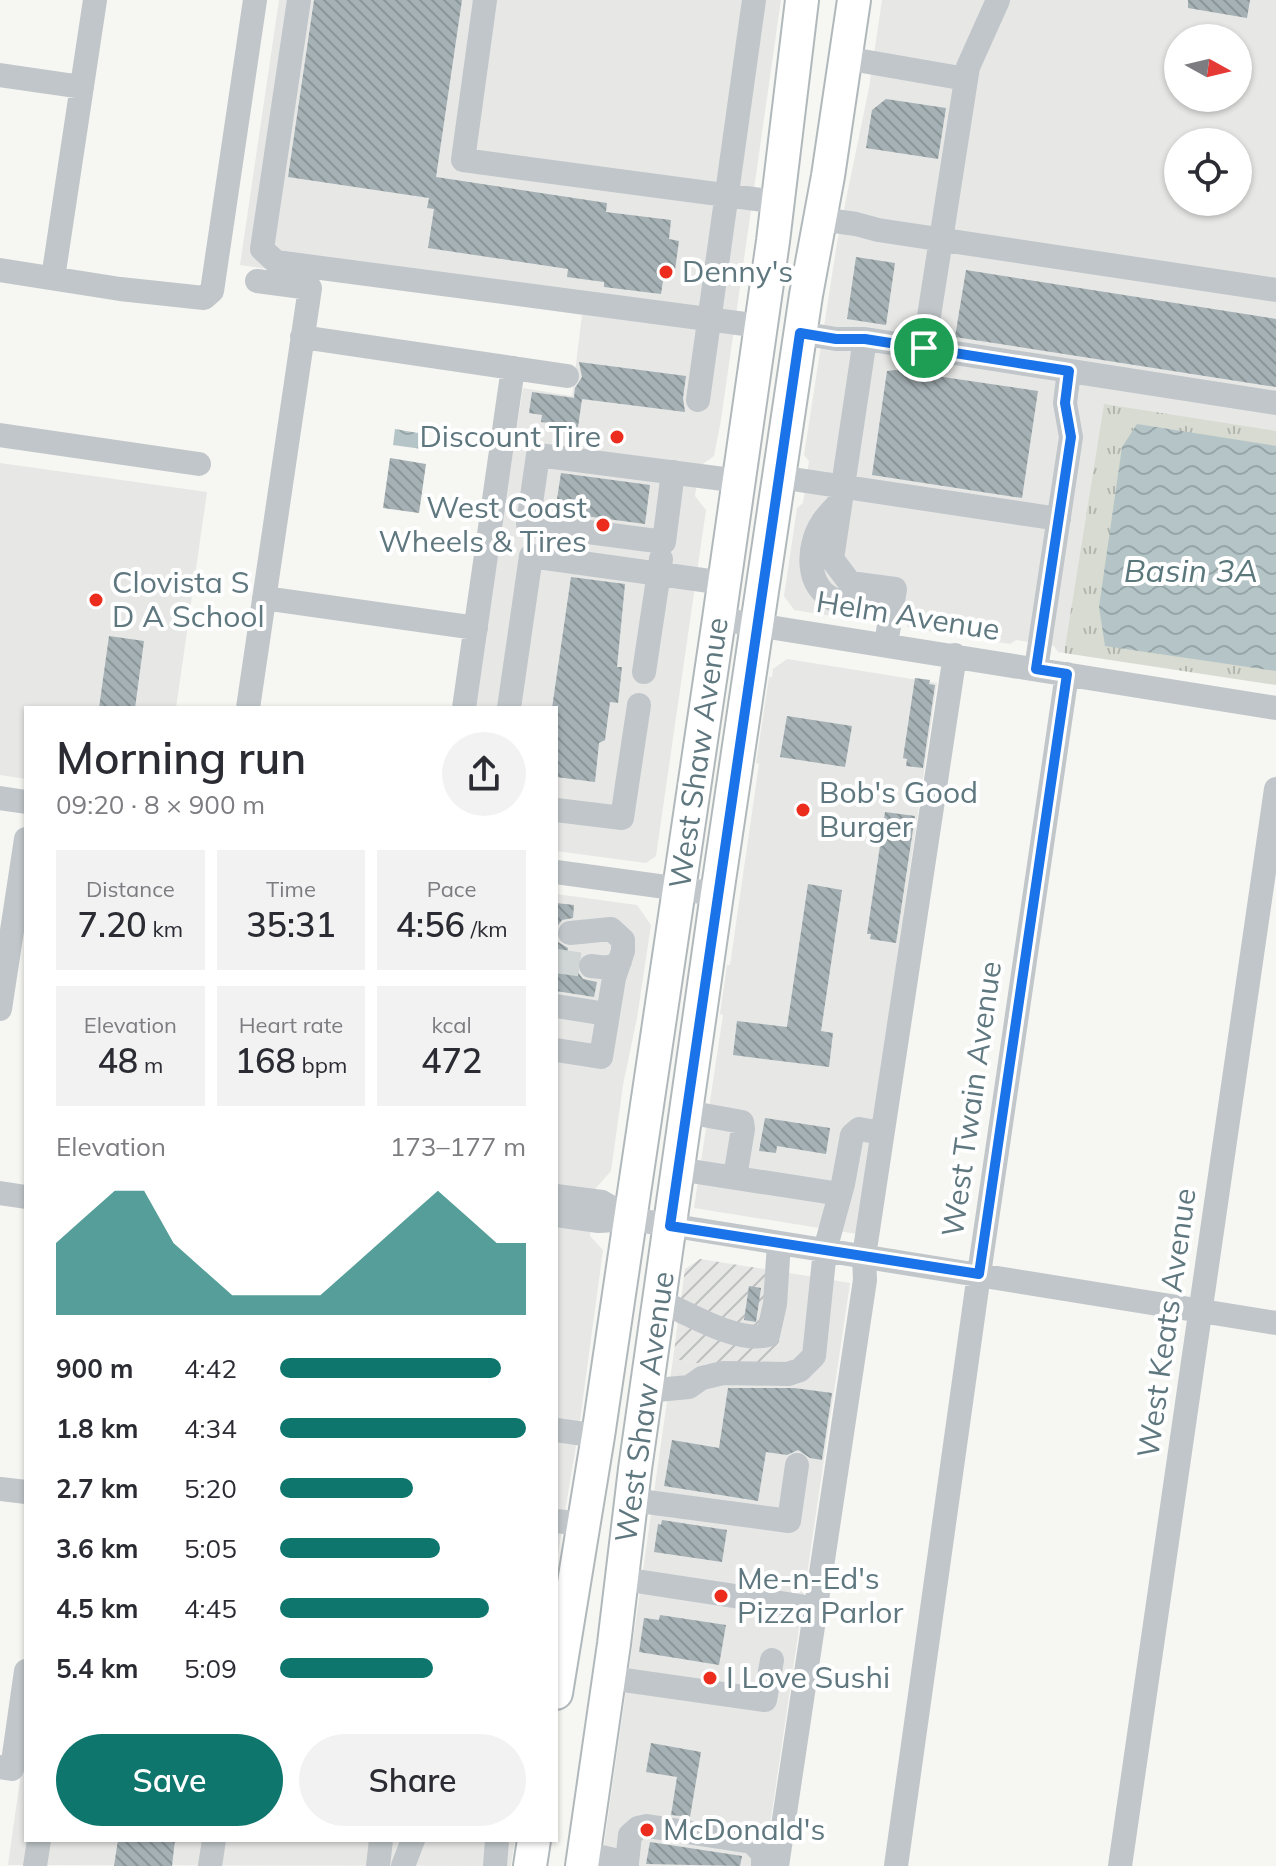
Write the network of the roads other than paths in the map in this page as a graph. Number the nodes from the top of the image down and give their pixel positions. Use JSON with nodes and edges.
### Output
{"nodes":[{"id":1,"x":95,"y":0,"type":"edge"},
{"id":2,"x":255,"y":0,"type":"edge"},
{"id":3,"x":299,"y":0,"type":"edge"},
{"id":4,"x":485,"y":0,"type":"edge"},
{"id":5,"x":754,"y":0,"type":"edge"},
{"id":6,"x":802,"y":0,"type":"edge"},
{"id":7,"x":854,"y":0,"type":"edge"},
{"id":8,"x":998,"y":0,"type":"edge"},
{"id":9,"x":845,"y":58,"type":"junction"},
{"id":10,"x":0,"y":75,"type":"edge"},
{"id":11,"x":966,"y":79,"type":"junction"},
{"id":12,"x":82,"y":87,"type":"junction"},
{"id":13,"x":726,"y":195,"type":"junction"},
{"id":14,"x":777,"y":202,"type":"junction"},
{"id":15,"x":820,"y":219,"type":"junction"},
{"id":16,"x":941,"y":240,"type":"junction"},
{"id":17,"x":0,"y":270,"type":"edge"},
{"id":18,"x":53,"y":278,"type":"junction"},
{"id":19,"x":257,"y":281,"type":"dead end"},
{"id":20,"x":1276,"y":290,"type":"edge"},
{"id":21,"x":708,"y":320,"type":"junction"},
{"id":22,"x":760,"y":326,"type":"junction"},
{"id":23,"x":800,"y":333,"type":"junction"},
{"id":24,"x":302,"y":337,"type":"junction"},
{"id":25,"x":865,"y":339,"type":"junction"},
{"id":26,"x":924,"y":348,"type":"junction"},
{"id":27,"x":513,"y":368,"type":"junction"},
{"id":28,"x":1069,"y":371,"type":"junction"},
{"id":29,"x":567,"y":376,"type":"dead end"},
{"id":30,"x":698,"y":400,"type":"dead end"},
{"id":31,"x":1276,"y":403,"type":"edge"},
{"id":32,"x":0,"y":435,"type":"edge"},
{"id":33,"x":199,"y":464,"type":"dead end"},
{"id":34,"x":673,"y":472,"type":"junction"},
{"id":35,"x":779,"y":477,"type":"junction"},
{"id":36,"x":739,"y":481,"type":"junction"},
{"id":37,"x":841,"y":494,"type":"junction"},
{"id":38,"x":1059,"y":519,"type":"junction"},
{"id":39,"x":664,"y":542,"type":"junction"},
{"id":40,"x":659,"y":574,"type":"junction"},
{"id":41,"x":724,"y":583,"type":"junction"},
{"id":42,"x":264,"y":598,"type":"junction"},
{"id":43,"x":719,"y":619,"type":"junction"},
{"id":44,"x":758,"y":625,"type":"junction"},
{"id":45,"x":476,"y":628,"type":"junction"},
{"id":46,"x":886,"y":644,"type":"junction"},
{"id":47,"x":955,"y":655,"type":"junction"},
{"id":48,"x":1036,"y":669,"type":"junction"},
{"id":49,"x":644,"y":672,"type":"dead end"},
{"id":50,"x":1067,"y":674,"type":"junction"},
{"id":51,"x":639,"y":705,"type":"dead end"},
{"id":52,"x":248,"y":706,"type":"edge"},
{"id":53,"x":464,"y":706,"type":"edge"},
{"id":54,"x":509,"y":706,"type":"edge"},
{"id":55,"x":1276,"y":708,"type":"edge"},
{"id":56,"x":1276,"y":789,"type":"edge"},
{"id":57,"x":0,"y":798,"type":"edge"},
{"id":58,"x":24,"y":802,"type":"edge"},
{"id":59,"x":558,"y":810,"type":"edge"},
{"id":60,"x":24,"y":847,"type":"edge"},
{"id":61,"x":558,"y":872,"type":"edge"},
{"id":62,"x":679,"y":889,"type":"junction"},
{"id":63,"x":717,"y":894,"type":"junction"},
{"id":64,"x":7,"y":916,"type":"edge"},
{"id":65,"x":570,"y":933,"type":"dead end"},
{"id":66,"x":620,"y":961,"type":"junction"},
{"id":67,"x":591,"y":966,"type":"tunnel mouth"},
{"id":68,"x":558,"y":1006,"type":"edge"},
{"id":69,"x":0,"y":1009,"type":"edge"},
{"id":70,"x":607,"y":1018,"type":"junction"},
{"id":71,"x":558,"y":1050,"type":"edge"},
{"id":72,"x":687,"y":1112,"type":"junction"},
{"id":73,"x":882,"y":1133,"type":"junction"},
{"id":74,"x":678,"y":1169,"type":"junction"},
{"id":75,"x":735,"y":1177,"type":"junction"},
{"id":76,"x":0,"y":1193,"type":"edge"},
{"id":77,"x":840,"y":1194,"type":"junction"},
{"id":78,"x":558,"y":1196,"type":"edge"},
{"id":79,"x":24,"y":1197,"type":"edge"},
{"id":80,"x":558,"y":1215,"type":"edge"},
{"id":81,"x":631,"y":1219,"type":"junction"},
{"id":82,"x":670,"y":1226,"type":"junction"},
{"id":83,"x":779,"y":1243,"type":"junction"},
{"id":84,"x":825,"y":1250,"type":"junction"},
{"id":85,"x":864,"y":1256,"type":"junction"},
{"id":86,"x":979,"y":1274,"type":"junction"},
{"id":87,"x":660,"y":1301,"type":"junction"},
{"id":88,"x":1201,"y":1312,"type":"junction"},
{"id":89,"x":1276,"y":1323,"type":"edge"},
{"id":90,"x":646,"y":1391,"type":"junction"},
{"id":91,"x":558,"y":1430,"type":"edge"},
{"id":92,"x":598,"y":1436,"type":"junction"},
{"id":93,"x":797,"y":1465,"type":"dead end"},
{"id":94,"x":0,"y":1489,"type":"edge"},
{"id":95,"x":24,"y":1492,"type":"edge"},
{"id":96,"x":632,"y":1500,"type":"junction"},
{"id":97,"x":570,"y":1522,"type":"edge"},
{"id":98,"x":623,"y":1579,"type":"junction"},
{"id":99,"x":800,"y":1606,"type":"dead end"},
{"id":100,"x":772,"y":1660,"type":"dead end"},
{"id":101,"x":558,"y":1669,"type":"edge"},
{"id":102,"x":610,"y":1678,"type":"junction"},
{"id":103,"x":24,"y":1685,"type":"edge"},
{"id":104,"x":0,"y":1767,"type":"edge"},
{"id":105,"x":39,"y":1842,"type":"edge"},
{"id":106,"x":214,"y":1842,"type":"edge"},
{"id":107,"x":381,"y":1842,"type":"edge"},
{"id":108,"x":412,"y":1842,"type":"edge"},
{"id":109,"x":497,"y":1842,"type":"edge"},
{"id":110,"x":534,"y":1842,"type":"edge"},
{"id":111,"x":583,"y":1860,"type":"edge"},
{"id":112,"x":627,"y":1865,"type":"edge"},
{"id":113,"x":35,"y":1866,"type":"edge"},
{"id":114,"x":210,"y":1866,"type":"edge"},
{"id":115,"x":378,"y":1866,"type":"edge"},
{"id":116,"x":403,"y":1866,"type":"edge"},
{"id":117,"x":495,"y":1866,"type":"edge"},
{"id":118,"x":530,"y":1866,"type":"edge"},
{"id":119,"x":763,"y":1866,"type":"edge"},
{"id":120,"x":777,"y":1866,"type":"edge"},
{"id":121,"x":896,"y":1866,"type":"edge"},
{"id":122,"x":1120,"y":1866,"type":"edge"}],
"edges":[{"from":1,"to":12,"type":"street"},
{"from":2,"to":18,"type":"street"},
{"from":3,"to":21,"type":"street"},
{"from":4,"to":13,"type":"street"},
{"from":5,"to":13,"type":"street"},
{"from":6,"to":14,"type":"main road","name":"West Shaw Avenue"},
{"from":7,"to":9,"type":"main road","name":"West Shaw Avenue"},
{"from":8,"to":11,"type":"street"},
{"from":9,"to":11,"type":"street"},
{"from":9,"to":15,"type":"main road","name":"West Shaw Avenue"},
{"from":10,"to":12,"type":"street"},
{"from":11,"to":16,"type":"street"},
{"from":12,"to":18,"type":"street"},
{"from":13,"to":14,"type":"street"},
{"from":13,"to":21,"type":"street"},
{"from":14,"to":22,"type":"main road","name":"West Shaw Avenue"},
{"from":15,"to":16,"type":"street"},
{"from":15,"to":23,"type":"main road","name":"West Shaw Avenue"},
{"from":16,"to":20,"type":"street"},
{"from":16,"to":26,"type":"street"},
{"from":17,"to":18,"type":"street"},
{"from":19,"to":24,"type":"street"},
{"from":21,"to":22,"type":"street"},
{"from":21,"to":30,"type":"street"},
{"from":22,"to":36,"type":"main road","name":"West Shaw Avenue"},
{"from":23,"to":25,"type":"street"},
{"from":23,"to":35,"type":"main road","name":"West Shaw Avenue"},
{"from":24,"to":27,"type":"street"},
{"from":24,"to":42,"type":"street"},
{"from":25,"to":26,"type":"street"},
{"from":25,"to":37,"type":"street"},
{"from":26,"to":28,"type":"street"},
{"from":27,"to":29,"type":"street"},
{"from":27,"to":45,"type":"street"},
{"from":28,"to":31,"type":"street"},
{"from":28,"to":38,"type":"street"},
{"from":32,"to":33,"type":"street"},
{"from":34,"to":36,"type":"street"},
{"from":34,"to":39,"type":"street"},
{"from":34,"to":39,"type":"street"},
{"from":35,"to":37,"type":"street"},
{"from":35,"to":44,"type":"main road","name":"West Shaw Avenue"},
{"from":36,"to":41,"type":"main road","name":"West Shaw Avenue"},
{"from":37,"to":38,"type":"street"},
{"from":37,"to":46,"type":"street"},
{"from":38,"to":48,"type":"street"},
{"from":39,"to":40,"type":"street"},
{"from":40,"to":41,"type":"street"},
{"from":40,"to":49,"type":"street"},
{"from":40,"to":54,"type":"street"},
{"from":41,"to":43,"type":"main road","name":"West Shaw Avenue"},
{"from":42,"to":45,"type":"street"},
{"from":42,"to":52,"type":"street"},
{"from":43,"to":44,"type":"street","name":"Helm Avenue"},
{"from":43,"to":62,"type":"main road","name":"West Shaw Avenue"},
{"from":44,"to":46,"type":"street","name":"Helm Avenue"},
{"from":44,"to":63,"type":"main road","name":"West Shaw Avenue"},
{"from":45,"to":53,"type":"street"},
{"from":46,"to":47,"type":"street","name":"Helm Avenue"},
{"from":47,"to":48,"type":"street","name":"Helm Avenue"},
{"from":47,"to":73,"type":"street"},
{"from":48,"to":50,"type":"street","name":"Helm Avenue"},
{"from":50,"to":55,"type":"street","name":"Helm Avenue"},
{"from":50,"to":86,"type":"street","name":"West Twain Avenue"},
{"from":51,"to":59,"type":"street"},
{"from":56,"to":88,"type":"street","name":"West Keats Avenue"},
{"from":57,"to":58,"type":"street"},
{"from":60,"to":64,"type":"street"},
{"from":61,"to":62,"type":"street"},
{"from":62,"to":63,"type":"street"},
{"from":62,"to":81,"type":"main road","name":"West Shaw Avenue"},
{"from":63,"to":72,"type":"main road","name":"West Shaw Avenue"},
{"from":64,"to":69,"type":"street"},
{"from":65,"to":66,"type":"street"},
{"from":66,"to":67,"type":"street"},
{"from":66,"to":70,"type":"street"},
{"from":68,"to":70,"type":"street"},
{"from":70,"to":71,"type":"street"},
{"from":72,"to":74,"type":"main road","name":"West Shaw Avenue"},
{"from":72,"to":75,"type":"street"},
{"from":73,"to":77,"type":"street"},
{"from":73,"to":85,"type":"street"},
{"from":74,"to":75,"type":"street"},
{"from":74,"to":82,"type":"main road","name":"West Shaw Avenue"},
{"from":75,"to":77,"type":"street"},
{"from":76,"to":79,"type":"street"},
{"from":77,"to":84,"type":"street"},
{"from":78,"to":81,"type":"street"},
{"from":80,"to":81,"type":"street"},
{"from":81,"to":82,"type":"street"},
{"from":81,"to":92,"type":"main road","name":"West Shaw Avenue"},
{"from":82,"to":83,"type":"street"},
{"from":82,"to":87,"type":"main road","name":"West Shaw Avenue"},
{"from":83,"to":84,"type":"street"},
{"from":83,"to":87,"type":"street"},
{"from":84,"to":85,"type":"street"},
{"from":84,"to":90,"type":"street"},
{"from":85,"to":86,"type":"street"},
{"from":85,"to":120,"type":"street"},
{"from":86,"to":88,"type":"street"},
{"from":86,"to":121,"type":"street","name":"West Twain Avenue"},
{"from":87,"to":90,"type":"main road","name":"West Shaw Avenue"},
{"from":88,"to":89,"type":"street"},
{"from":88,"to":122,"type":"street","name":"West Keats Avenue"},
{"from":90,"to":96,"type":"main road","name":"West Shaw Avenue"},
{"from":91,"to":92,"type":"street"},
{"from":92,"to":97,"type":"main road","name":"West Shaw Avenue"},
{"from":93,"to":96,"type":"street"},
{"from":94,"to":95,"type":"street"},
{"from":96,"to":98,"type":"main road","name":"West Shaw Avenue"},
{"from":97,"to":101,"type":"main road","name":"West Shaw Avenue"},
{"from":98,"to":99,"type":"street"},
{"from":98,"to":102,"type":"main road","name":"West Shaw Avenue"},
{"from":100,"to":102,"type":"street"},
{"from":102,"to":111,"type":"main road","name":"West Shaw Avenue"},
{"from":103,"to":104,"type":"street"},
{"from":105,"to":113,"type":"street"},
{"from":106,"to":114,"type":"street"},
{"from":107,"to":115,"type":"street"},
{"from":108,"to":116,"type":"street"},
{"from":109,"to":117,"type":"street"},
{"from":110,"to":118,"type":"main road"},
{"from":111,"to":112,"type":"street"},
{"from":112,"to":119,"type":"street"}]}
